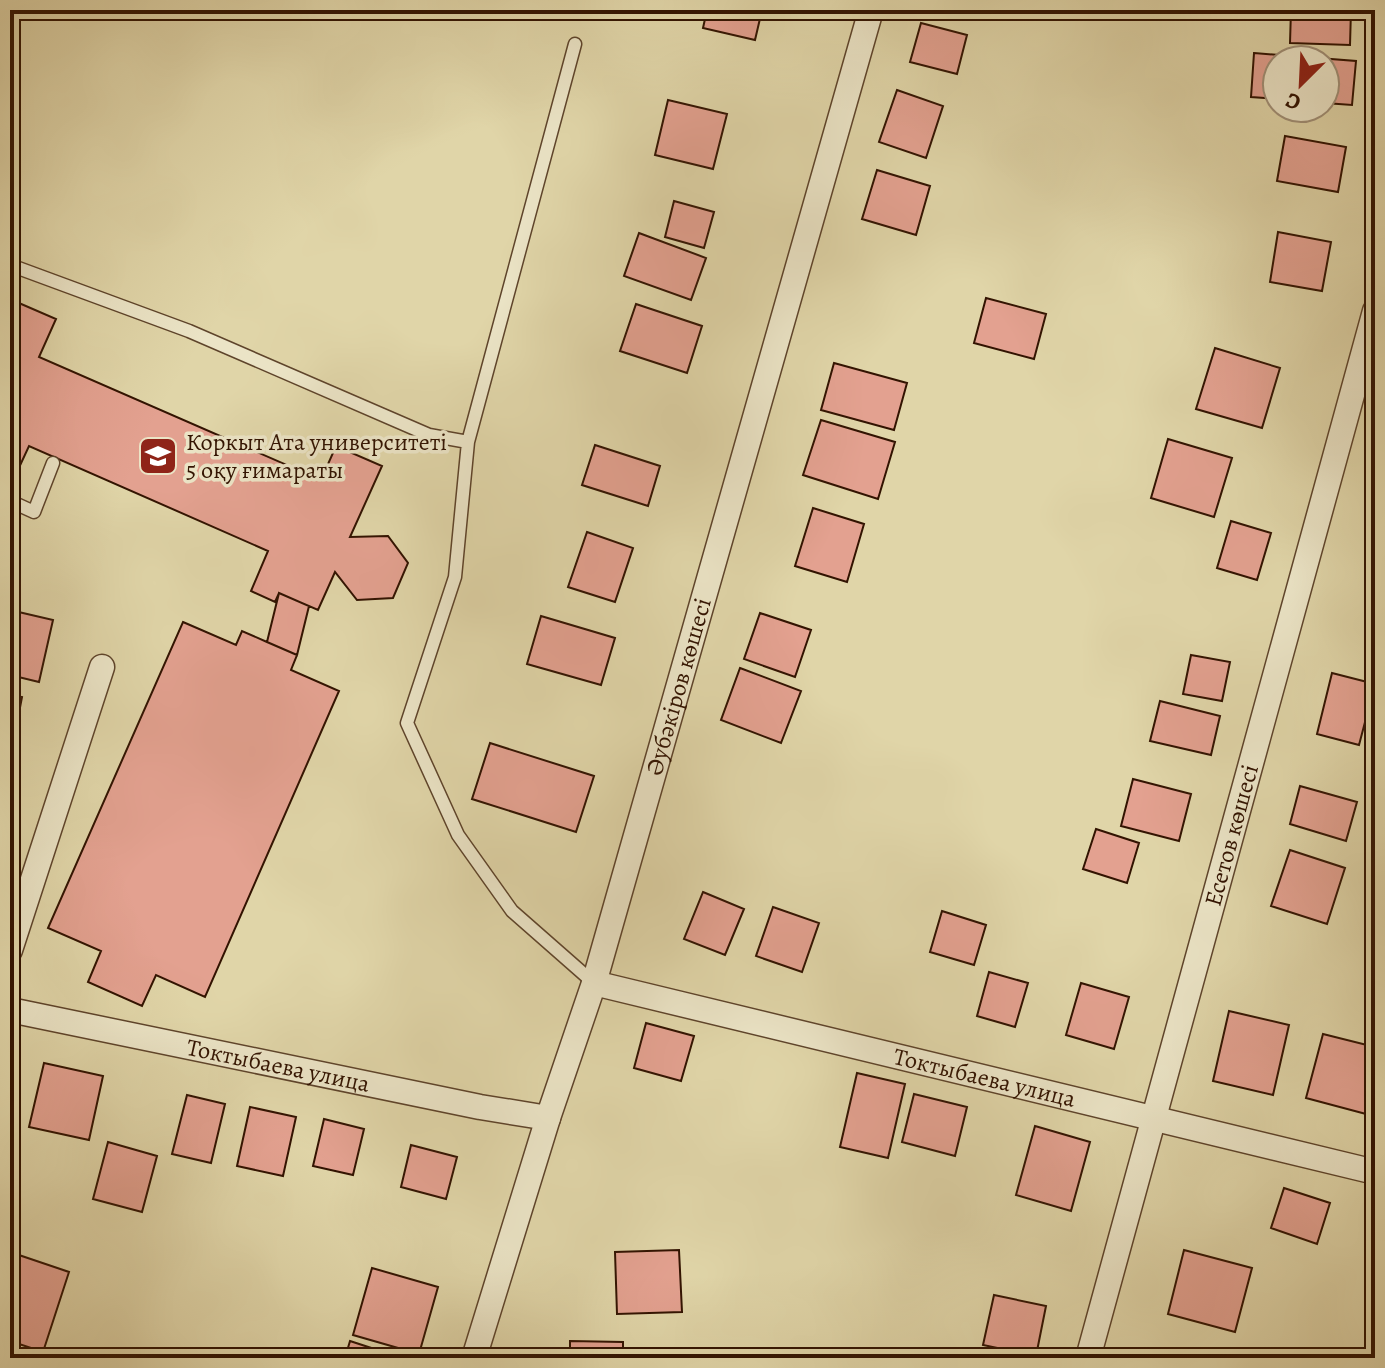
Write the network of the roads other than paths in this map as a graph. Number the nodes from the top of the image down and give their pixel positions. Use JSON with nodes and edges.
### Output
{"nodes":[{"id":1,"x":871,"y":10,"type":"edge"},
{"id":2,"x":575,"y":44,"type":"dead end"},
{"id":3,"x":10,"y":265,"type":"edge"},
{"id":4,"x":1375,"y":311,"type":"edge"},
{"id":5,"x":468,"y":442,"type":"junction"},
{"id":6,"x":53,"y":463,"type":"dead end"},
{"id":7,"x":10,"y":501,"type":"edge"},
{"id":8,"x":102,"y":667,"type":"dead end"},
{"id":9,"x":10,"y":950,"type":"edge"},
{"id":10,"x":594,"y":983,"type":"junction"},
{"id":11,"x":10,"y":1010,"type":"edge"},
{"id":12,"x":548,"y":1118,"type":"junction"},
{"id":13,"x":1154,"y":1119,"type":"junction"},
{"id":14,"x":1375,"y":1172,"type":"edge"},
{"id":15,"x":474,"y":1358,"type":"edge"},
{"id":16,"x":1088,"y":1358,"type":"edge"}],
"edges":[{"from":1,"to":10,"type":"street","name":"Әубәкіров көшесі"},
{"from":2,"to":5,"type":"lane"},
{"from":3,"to":5,"type":"lane"},
{"from":4,"to":13,"type":"street","name":"Есетов көшесі"},
{"from":5,"to":10,"type":"lane"},
{"from":6,"to":7,"type":"lane"},
{"from":8,"to":9,"type":"street"},
{"from":10,"to":12,"type":"street","name":"Әубәкіров көшесі"},
{"from":10,"to":13,"type":"street","name":"Токтыбаева улица"},
{"from":11,"to":12,"type":"street","name":"Токтыбаева улица"},
{"from":12,"to":15,"type":"street","name":"Әубәкіров көшесі"},
{"from":13,"to":14,"type":"street","name":"Токтыбаева улица"},
{"from":13,"to":16,"type":"street","name":"Есетов көшесі"}]}
